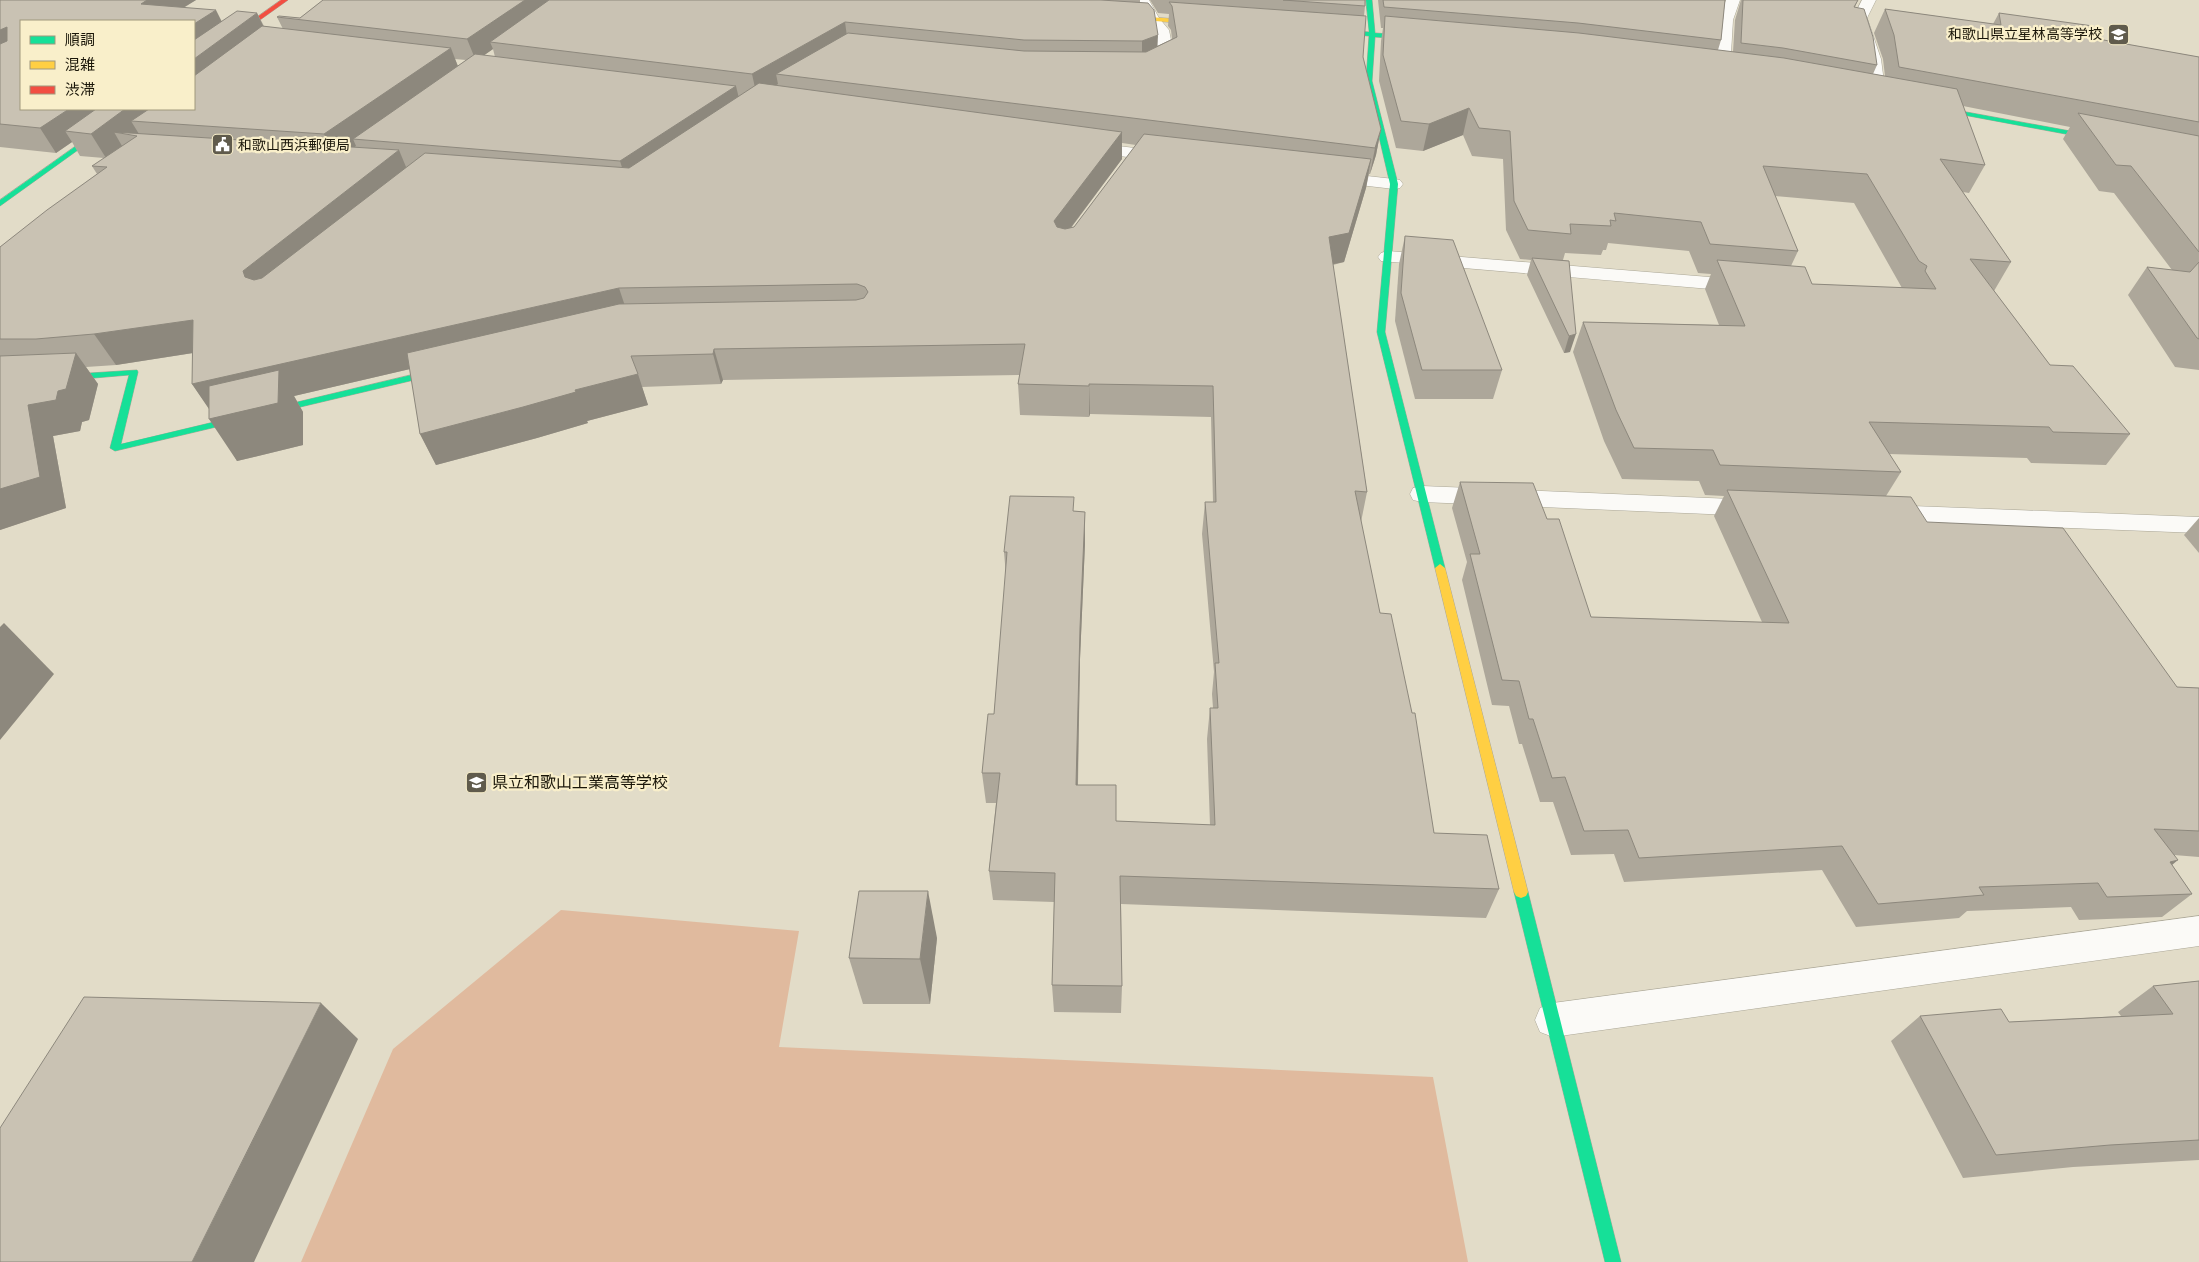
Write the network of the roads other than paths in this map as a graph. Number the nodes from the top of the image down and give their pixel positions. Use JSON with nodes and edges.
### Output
{"nodes":[{"id":1,"x":285,"y":0,"type":"edge"},
{"id":2,"x":1142,"y":0,"type":"edge"},
{"id":3,"x":1369,"y":0,"type":"edge"},
{"id":4,"x":1733,"y":0,"type":"edge"},
{"id":5,"x":1869,"y":0,"type":"edge"},
{"id":6,"x":1104,"y":16,"type":"edge"},
{"id":7,"x":1153,"y":20,"type":"junction"},
{"id":8,"x":1223,"y":24,"type":"edge"},
{"id":9,"x":1312,"y":30,"type":"edge"},
{"id":10,"x":1372,"y":34,"type":"junction"},
{"id":11,"x":1429,"y":39,"type":"edge"},
{"id":12,"x":195,"y":64,"type":"edge"},
{"id":13,"x":1137,"y":70,"type":"edge"},
{"id":14,"x":1721,"y":70,"type":"edge"},
{"id":15,"x":1878,"y":98,"type":"edge"},
{"id":16,"x":1917,"y":105,"type":"edge"},
{"id":17,"x":131,"y":110,"type":"edge"},
{"id":18,"x":2118,"y":142,"type":"edge"},
{"id":19,"x":1068,"y":145,"type":"edge"},
{"id":20,"x":1137,"y":154,"type":"junction"},
{"id":21,"x":1187,"y":160,"type":"edge"},
{"id":22,"x":1126,"y":169,"type":"edge"},
{"id":23,"x":1315,"y":175,"type":"edge"},
{"id":24,"x":1394,"y":184,"type":"junction"},
{"id":25,"x":0,"y":204,"type":"edge"},
{"id":26,"x":1388,"y":257,"type":"junction"},
{"id":27,"x":1764,"y":287,"type":"edge"},
{"id":28,"x":464,"y":365,"type":"edge"},
{"id":29,"x":0,"y":379,"type":"edge"},
{"id":30,"x":1422,"y":494,"type":"junction"},
{"id":31,"x":1781,"y":509,"type":"edge"},
{"id":32,"x":1860,"y":512,"type":"edge"},
{"id":33,"x":2199,"y":525,"type":"edge"},
{"id":34,"x":2199,"y":931,"type":"edge"},
{"id":35,"x":1553,"y":1020,"type":"junction"},
{"id":36,"x":1613,"y":1262,"type":"edge"}],
"edges":[{"from":1,"to":12,"type":"street"},
{"from":2,"to":7,"type":"street"},
{"from":3,"to":10,"type":"street"},
{"from":4,"to":14,"type":"street"},
{"from":5,"to":15,"type":"street"},
{"from":6,"to":7,"type":"street"},
{"from":7,"to":8,"type":"street"},
{"from":7,"to":13,"type":"street"},
{"from":9,"to":10,"type":"street"},
{"from":10,"to":11,"type":"street"},
{"from":10,"to":24,"type":"street"},
{"from":16,"to":18,"type":"street"},
{"from":17,"to":25,"type":"street"},
{"from":19,"to":20,"type":"street"},
{"from":20,"to":21,"type":"street"},
{"from":20,"to":22,"type":"street"},
{"from":23,"to":24,"type":"street"},
{"from":24,"to":26,"type":"street"},
{"from":26,"to":27,"type":"street"},
{"from":26,"to":30,"type":"street"},
{"from":28,"to":29,"type":"street"},
{"from":30,"to":31,"type":"street"},
{"from":30,"to":35,"type":"street"},
{"from":32,"to":33,"type":"street"},
{"from":34,"to":35,"type":"street"},
{"from":35,"to":36,"type":"street"}]}
